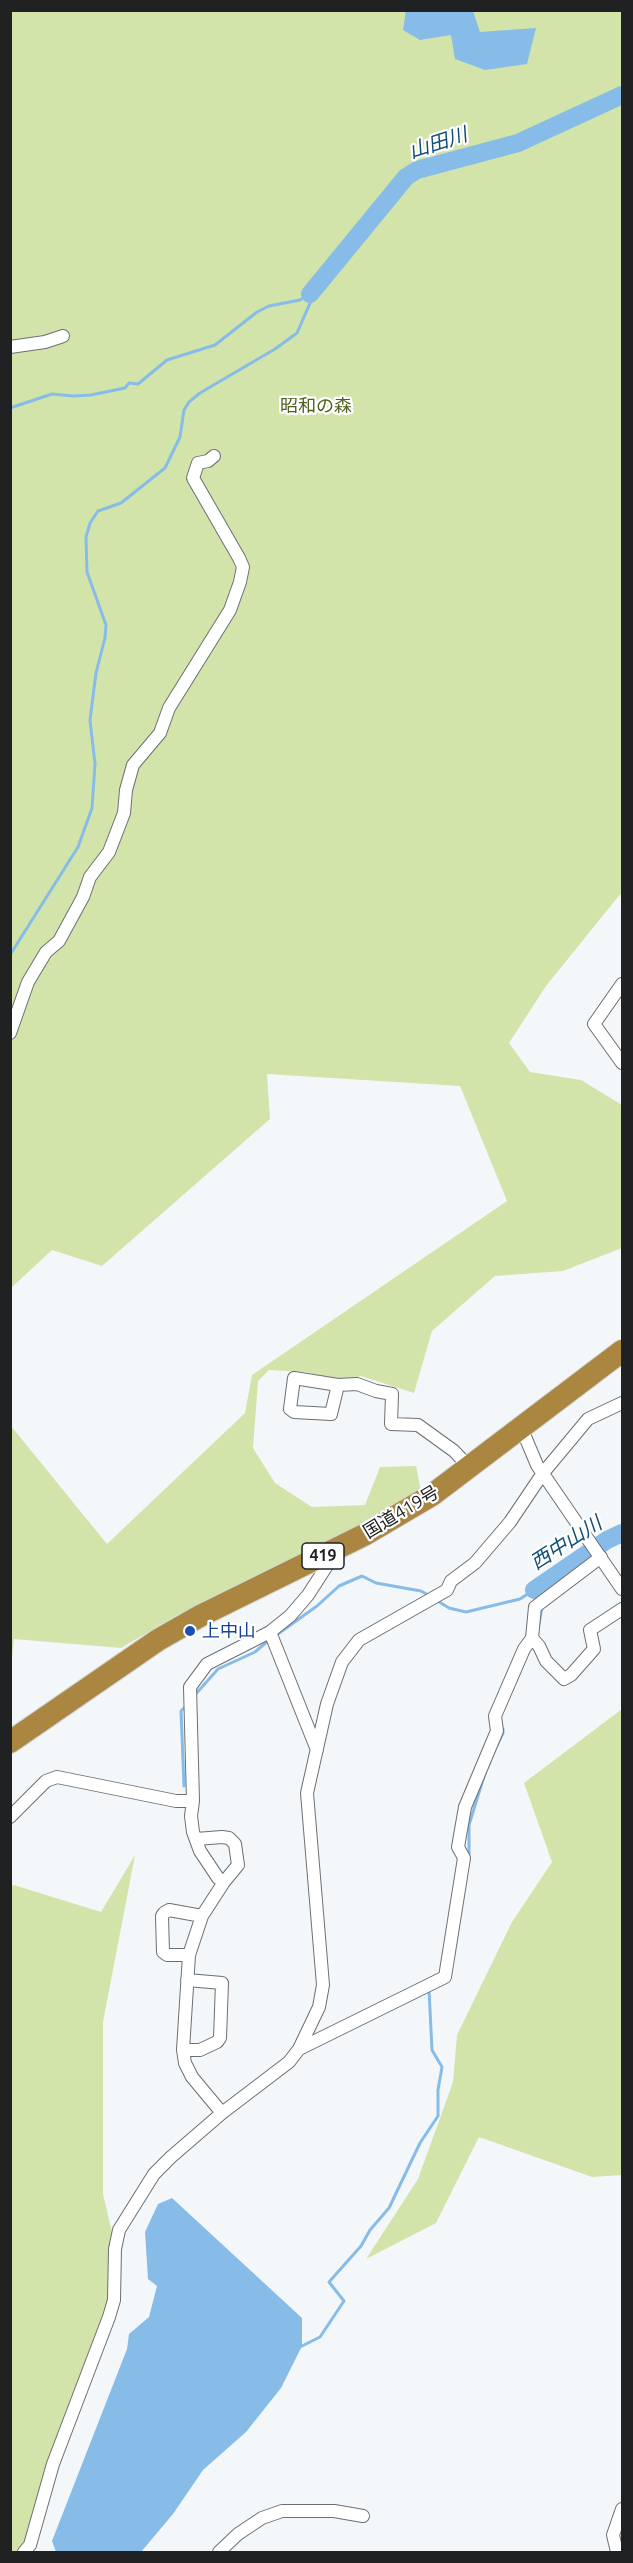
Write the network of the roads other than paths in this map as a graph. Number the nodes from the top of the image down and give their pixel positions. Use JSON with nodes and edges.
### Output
{"nodes":[{"id":1,"x":63,"y":336,"type":"dead end"},
{"id":2,"x":10,"y":347,"type":"edge"},
{"id":3,"x":214,"y":456,"type":"dead end"},
{"id":4,"x":622,"y":984,"type":"edge"},
{"id":5,"x":10,"y":1033,"type":"edge"},
{"id":6,"x":622,"y":1063,"type":"edge"},
{"id":7,"x":622,"y":1351,"type":"edge"},
{"id":8,"x":338,"y":1385,"type":"dead end"},
{"id":9,"x":622,"y":1403,"type":"edge"},
{"id":10,"x":521,"y":1427,"type":"junction"},
{"id":11,"x":469,"y":1467,"type":"junction"},
{"id":12,"x":543,"y":1473,"type":"junction"},
{"id":13,"x":331,"y":1552,"type":"junction"},
{"id":14,"x":600,"y":1555,"type":"junction"},
{"id":15,"x":622,"y":1589,"type":"edge"},
{"id":16,"x":622,"y":1609,"type":"edge"},
{"id":17,"x":270,"y":1632,"type":"junction"},
{"id":18,"x":532,"y":1638,"type":"junction"},
{"id":19,"x":10,"y":1742,"type":"edge"},
{"id":20,"x":317,"y":1751,"type":"junction"},
{"id":21,"x":193,"y":1801,"type":"junction"},
{"id":22,"x":10,"y":1817,"type":"edge"},
{"id":23,"x":196,"y":1839,"type":"junction"},
{"id":24,"x":224,"y":1882,"type":"junction"},
{"id":25,"x":202,"y":1916,"type":"junction"},
{"id":26,"x":189,"y":1955,"type":"junction"},
{"id":27,"x":187,"y":1980,"type":"junction"},
{"id":28,"x":299,"y":2049,"type":"junction"},
{"id":29,"x":183,"y":2050,"type":"junction"},
{"id":30,"x":222,"y":2113,"type":"junction"},
{"id":31,"x":622,"y":2510,"type":"edge"},
{"id":32,"x":363,"y":2516,"type":"dead end"},
{"id":33,"x":24,"y":2553,"type":"edge"},
{"id":34,"x":219,"y":2553,"type":"edge"},
{"id":35,"x":617,"y":2553,"type":"edge"}],
"edges":[{"from":1,"to":2,"type":"street"},
{"from":3,"to":5,"type":"street"},
{"from":4,"to":6,"type":"street"},
{"from":7,"to":10,"type":"highway","name":"国道419号","number":"419"},
{"from":8,"to":11,"type":"street"},
{"from":9,"to":12,"type":"street"},
{"from":10,"to":11,"type":"highway","name":"国道419号","number":"419"},
{"from":10,"to":12,"type":"street"},
{"from":11,"to":13,"type":"highway","name":"国道419号","number":"419"},
{"from":12,"to":14,"type":"street"},
{"from":12,"to":20,"type":"street"},
{"from":13,"to":17,"type":"street"},
{"from":13,"to":19,"type":"highway","name":"国道419号","number":"419"},
{"from":14,"to":15,"type":"street"},
{"from":14,"to":18,"type":"street"},
{"from":16,"to":18,"type":"street"},
{"from":17,"to":20,"type":"street"},
{"from":17,"to":21,"type":"street"},
{"from":18,"to":28,"type":"street"},
{"from":20,"to":28,"type":"street"},
{"from":21,"to":22,"type":"street"},
{"from":21,"to":23,"type":"street"},
{"from":23,"to":24,"type":"street"},
{"from":23,"to":24,"type":"street"},
{"from":24,"to":25,"type":"street"},
{"from":25,"to":26,"type":"street"},
{"from":25,"to":26,"type":"street"},
{"from":26,"to":27,"type":"street"},
{"from":27,"to":29,"type":"street"},
{"from":27,"to":29,"type":"street"},
{"from":28,"to":30,"type":"street"},
{"from":29,"to":30,"type":"street"},
{"from":30,"to":33,"type":"street"},
{"from":31,"to":35,"type":"street"},
{"from":32,"to":34,"type":"street"}]}
